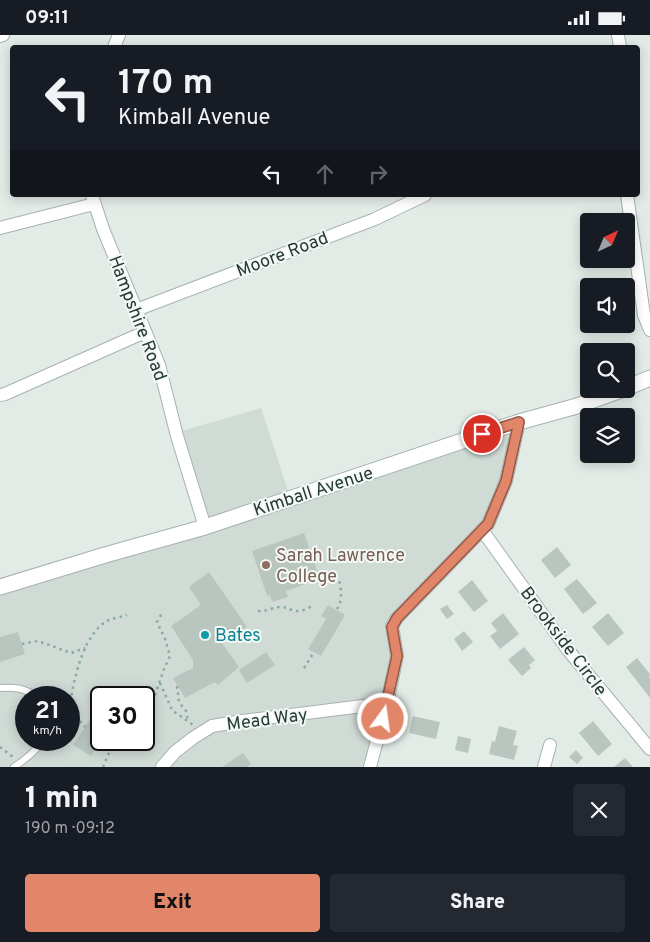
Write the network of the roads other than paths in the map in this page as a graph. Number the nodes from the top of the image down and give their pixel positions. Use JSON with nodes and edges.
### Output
{"nodes":[{"id":1,"x":421,"y":197,"type":"edge"},
{"id":2,"x":627,"y":197,"type":"edge"},
{"id":3,"x":93,"y":199,"type":"edge"},
{"id":4,"x":0,"y":228,"type":"edge"},
{"id":5,"x":136,"y":310,"type":"junction"},
{"id":6,"x":650,"y":330,"type":"edge"},
{"id":7,"x":145,"y":332,"type":"junction"},
{"id":8,"x":650,"y":378,"type":"edge"},
{"id":9,"x":635,"y":384,"type":"edge"},
{"id":10,"x":0,"y":395,"type":"edge"},
{"id":11,"x":598,"y":398,"type":"edge"},
{"id":12,"x":519,"y":422,"type":"junction"},
{"id":13,"x":205,"y":527,"type":"junction"},
{"id":14,"x":482,"y":530,"type":"junction"},
{"id":15,"x":0,"y":587,"type":"edge"},
{"id":16,"x":15,"y":687,"type":"edge"},
{"id":17,"x":0,"y":688,"type":"edge"},
{"id":18,"x":387,"y":703,"type":"junction"},
{"id":19,"x":550,"y":745,"type":"dead end"},
{"id":20,"x":650,"y":749,"type":"edge"},
{"id":21,"x":35,"y":751,"type":"edge"},
{"id":22,"x":14,"y":767,"type":"edge"},
{"id":23,"x":162,"y":767,"type":"edge"},
{"id":24,"x":370,"y":767,"type":"edge"},
{"id":25,"x":544,"y":767,"type":"edge"}],
"edges":[{"from":1,"to":5,"type":"street","name":"Moore Road"},
{"from":2,"to":6,"type":"street"},
{"from":3,"to":4,"type":"street","name":"Hampshire Road"},
{"from":3,"to":5,"type":"street","name":"Hampshire Road"},
{"from":5,"to":7,"type":"street","name":"Hampshire Road"},
{"from":7,"to":10,"type":"street"},
{"from":7,"to":13,"type":"street","name":"Hampshire Road"},
{"from":8,"to":9,"type":"street","name":"Kimball Avenue"},
{"from":11,"to":12,"type":"street","name":"Kimball Avenue"},
{"from":12,"to":13,"type":"street","name":"Kimball Avenue"},
{"from":12,"to":14,"type":"street"},
{"from":13,"to":15,"type":"street","name":"Kimball Avenue"},
{"from":14,"to":18,"type":"street"},
{"from":14,"to":20,"type":"street","name":"Brookside Circle"},
{"from":16,"to":17,"type":"lane"},
{"from":18,"to":23,"type":"street","name":"Mead Way"},
{"from":18,"to":24,"type":"street"},
{"from":19,"to":25,"type":"street"},
{"from":21,"to":22,"type":"lane"}]}
